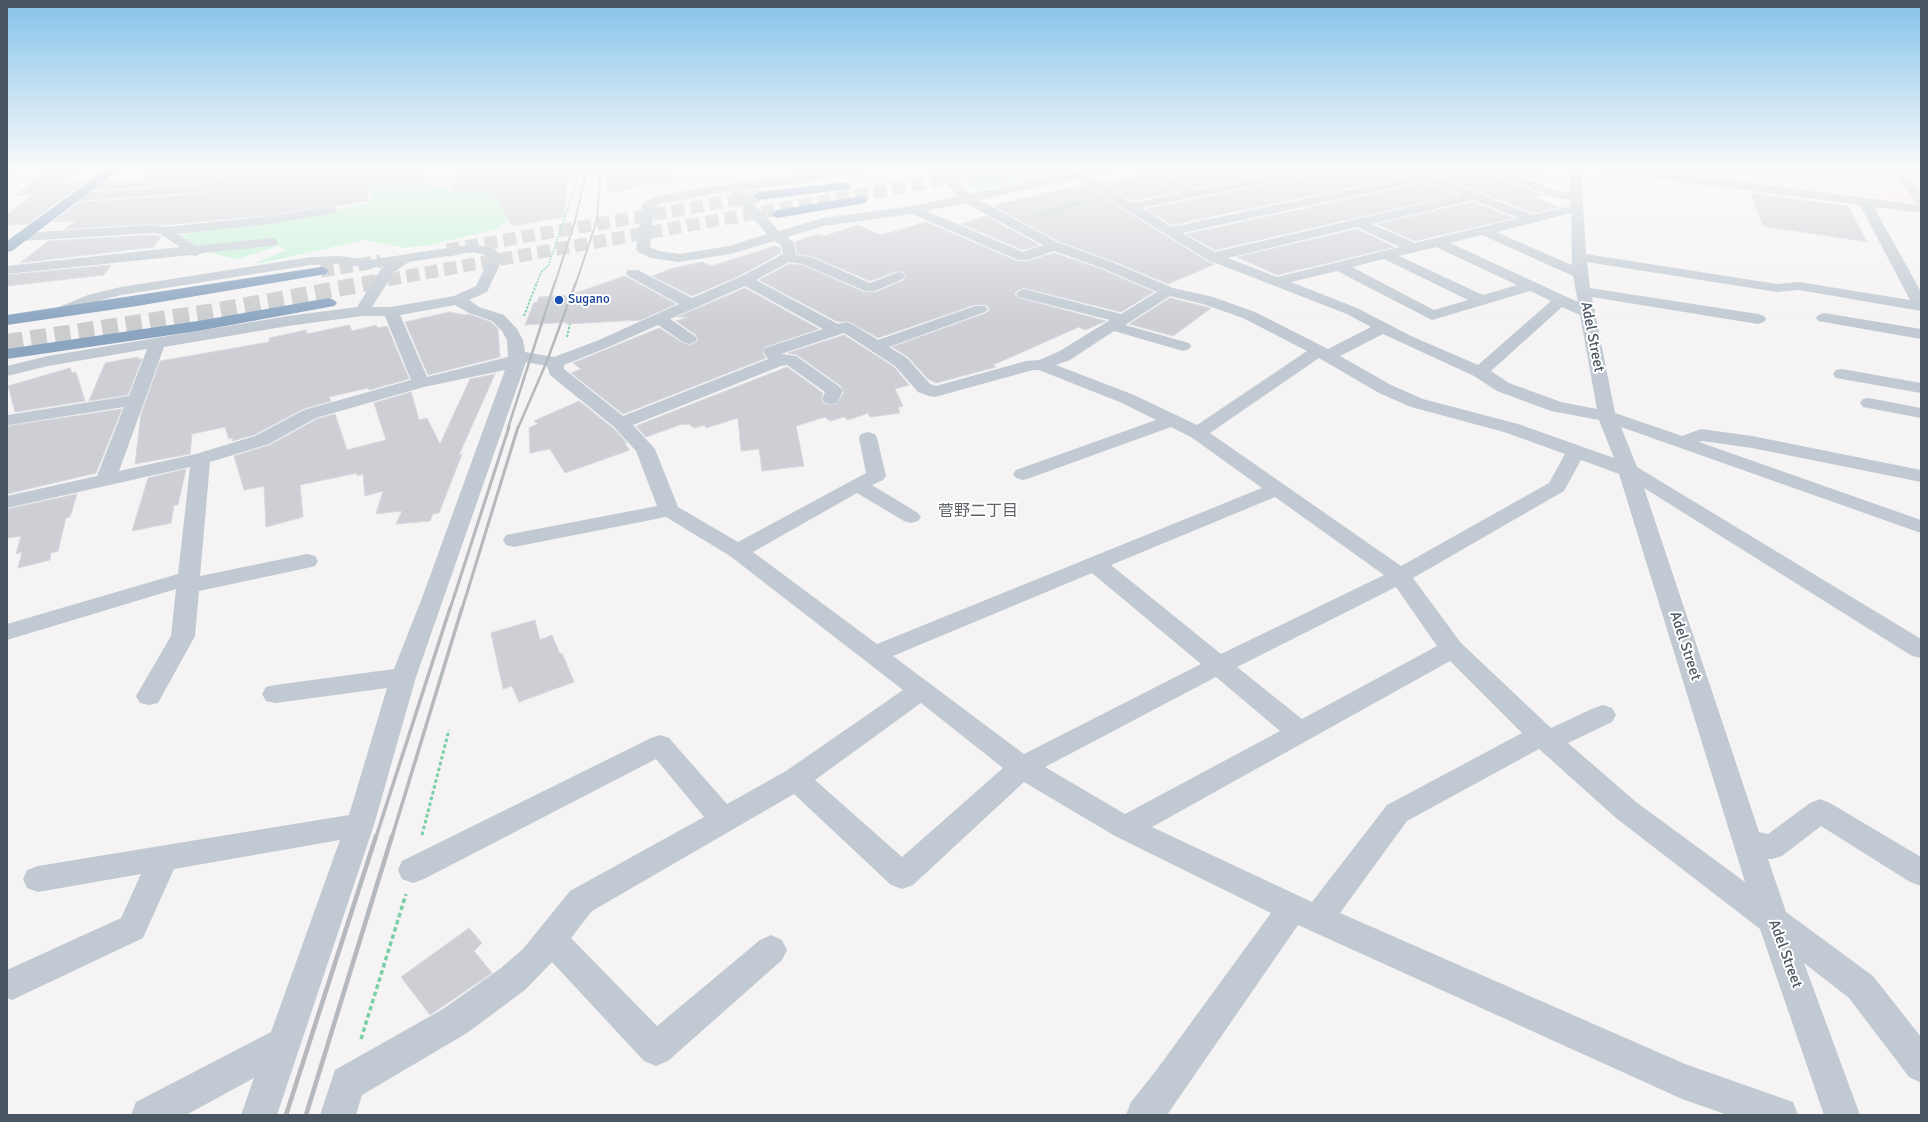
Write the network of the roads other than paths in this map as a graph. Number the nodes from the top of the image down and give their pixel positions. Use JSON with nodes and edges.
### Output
{"nodes":[{"id":1,"x":47,"y":219,"type":"edge"},
{"id":2,"x":171,"y":219,"type":"edge"},
{"id":3,"x":275,"y":219,"type":"edge"},
{"id":4,"x":646,"y":219,"type":"edge"},
{"id":5,"x":761,"y":219,"type":"edge"},
{"id":6,"x":843,"y":219,"type":"edge"},
{"id":7,"x":935,"y":219,"type":"edge"},
{"id":8,"x":1005,"y":219,"type":"edge"},
{"id":9,"x":1152,"y":219,"type":"edge"},
{"id":10,"x":1225,"y":219,"type":"edge"},
{"id":11,"x":1375,"y":219,"type":"edge"},
{"id":12,"x":1531,"y":219,"type":"edge"},
{"id":13,"x":1578,"y":219,"type":"edge"},
{"id":14,"x":1876,"y":219,"type":"edge"},
{"id":15,"x":1359,"y":223,"type":"junction"},
{"id":16,"x":159,"y":230,"type":"junction"},
{"id":17,"x":1171,"y":231,"type":"junction"},
{"id":18,"x":1484,"y":231,"type":"junction"},
{"id":19,"x":776,"y":236,"type":"junction"},
{"id":20,"x":22,"y":237,"type":"junction"},
{"id":21,"x":272,"y":242,"type":"dead end"},
{"id":22,"x":1437,"y":242,"type":"junction"},
{"id":23,"x":1054,"y":246,"type":"junction"},
{"id":24,"x":7,"y":248,"type":"edge"},
{"id":25,"x":1414,"y":248,"type":"junction"},
{"id":26,"x":191,"y":251,"type":"junction"},
{"id":27,"x":1386,"y":255,"type":"junction"},
{"id":28,"x":1213,"y":257,"type":"junction"},
{"id":29,"x":1580,"y":257,"type":"junction"},
{"id":30,"x":787,"y":258,"type":"junction"},
{"id":31,"x":403,"y":260,"type":"junction"},
{"id":32,"x":1339,"y":266,"type":"junction"},
{"id":33,"x":7,"y":270,"type":"edge"},
{"id":34,"x":633,"y":273,"type":"dead end"},
{"id":35,"x":235,"y":274,"type":"junction"},
{"id":36,"x":1580,"y":274,"type":"junction"},
{"id":37,"x":898,"y":276,"type":"dead end"},
{"id":38,"x":745,"y":280,"type":"junction"},
{"id":39,"x":1277,"y":281,"type":"junction"},
{"id":40,"x":1531,"y":286,"type":"junction"},
{"id":41,"x":1168,"y":291,"type":"junction"},
{"id":42,"x":1583,"y":291,"type":"junction"},
{"id":43,"x":1024,"y":294,"type":"dead end"},
{"id":44,"x":211,"y":298,"type":"dead end"},
{"id":45,"x":458,"y":300,"type":"junction"},
{"id":46,"x":1481,"y":300,"type":"junction"},
{"id":47,"x":1561,"y":300,"type":"junction"},
{"id":48,"x":691,"y":304,"type":"junction"},
{"id":49,"x":1921,"y":305,"type":"edge"},
{"id":50,"x":980,"y":309,"type":"dead end"},
{"id":51,"x":362,"y":311,"type":"junction"},
{"id":52,"x":59,"y":312,"type":"junction"},
{"id":53,"x":391,"y":312,"type":"junction"},
{"id":54,"x":1586,"y":312,"type":"junction"},
{"id":55,"x":206,"y":317,"type":"dead end"},
{"id":56,"x":1824,"y":318,"type":"dead end"},
{"id":57,"x":659,"y":319,"type":"junction"},
{"id":58,"x":1758,"y":319,"type":"dead end"},
{"id":59,"x":7,"y":320,"type":"edge"},
{"id":60,"x":1118,"y":322,"type":"junction"},
{"id":61,"x":1384,"y":327,"type":"junction"},
{"id":62,"x":841,"y":329,"type":"junction"},
{"id":63,"x":1921,"y":334,"type":"edge"},
{"id":64,"x":690,"y":339,"type":"dead end"},
{"id":65,"x":157,"y":344,"type":"junction"},
{"id":66,"x":876,"y":346,"type":"junction"},
{"id":67,"x":1183,"y":346,"type":"dead end"},
{"id":68,"x":516,"y":349,"type":"junction"},
{"id":69,"x":1323,"y":353,"type":"junction"},
{"id":70,"x":7,"y":354,"type":"edge"},
{"id":71,"x":46,"y":355,"type":"junction"},
{"id":72,"x":778,"y":361,"type":"junction"},
{"id":73,"x":555,"y":362,"type":"junction"},
{"id":74,"x":1041,"y":365,"type":"junction"},
{"id":75,"x":7,"y":371,"type":"edge"},
{"id":76,"x":1480,"y":372,"type":"junction"},
{"id":77,"x":1842,"y":374,"type":"dead end"},
{"id":78,"x":421,"y":382,"type":"junction"},
{"id":79,"x":1921,"y":388,"type":"edge"},
{"id":80,"x":831,"y":399,"type":"dead end"},
{"id":81,"x":135,"y":400,"type":"junction"},
{"id":82,"x":1869,"y":403,"type":"dead end"},
{"id":83,"x":1921,"y":413,"type":"edge"},
{"id":84,"x":1607,"y":416,"type":"junction"},
{"id":85,"x":10,"y":420,"type":"dead end"},
{"id":86,"x":1172,"y":420,"type":"junction"},
{"id":87,"x":621,"y":423,"type":"junction"},
{"id":88,"x":1198,"y":433,"type":"junction"},
{"id":89,"x":868,"y":438,"type":"dead end"},
{"id":90,"x":1682,"y":441,"type":"junction"},
{"id":91,"x":1576,"y":450,"type":"junction"},
{"id":92,"x":201,"y":459,"type":"junction"},
{"id":93,"x":1628,"y":470,"type":"junction"},
{"id":94,"x":1023,"y":474,"type":"dead end"},
{"id":95,"x":1921,"y":476,"type":"edge"},
{"id":96,"x":105,"y":481,"type":"junction"},
{"id":97,"x":857,"y":485,"type":"junction"},
{"id":98,"x":1277,"y":489,"type":"junction"},
{"id":99,"x":7,"y":502,"type":"edge"},
{"id":100,"x":669,"y":510,"type":"junction"},
{"id":101,"x":911,"y":517,"type":"dead end"},
{"id":102,"x":1921,"y":527,"type":"edge"},
{"id":103,"x":514,"y":540,"type":"dead end"},
{"id":104,"x":738,"y":551,"type":"junction"},
{"id":105,"x":307,"y":561,"type":"dead end"},
{"id":106,"x":1096,"y":564,"type":"junction"},
{"id":107,"x":1400,"y":576,"type":"junction"},
{"id":108,"x":189,"y":582,"type":"junction"},
{"id":109,"x":7,"y":632,"type":"edge"},
{"id":110,"x":1452,"y":649,"type":"junction"},
{"id":111,"x":1921,"y":650,"type":"edge"},
{"id":112,"x":875,"y":654,"type":"junction"},
{"id":113,"x":1219,"y":665,"type":"junction"},
{"id":114,"x":403,"y":677,"type":"junction"},
{"id":115,"x":921,"y":690,"type":"junction"},
{"id":116,"x":275,"y":694,"type":"dead end"},
{"id":117,"x":149,"y":696,"type":"dead end"},
{"id":118,"x":1603,"y":715,"type":"dead end"},
{"id":119,"x":1301,"y":733,"type":"junction"},
{"id":120,"x":1545,"y":738,"type":"junction"},
{"id":121,"x":1022,"y":767,"type":"junction"},
{"id":122,"x":796,"y":779,"type":"junction"},
{"id":123,"x":723,"y":820,"type":"junction"},
{"id":124,"x":360,"y":825,"type":"junction"},
{"id":125,"x":1125,"y":828,"type":"junction"},
{"id":126,"x":1748,"y":843,"type":"junction"},
{"id":127,"x":164,"y":858,"type":"junction"},
{"id":128,"x":413,"y":870,"type":"road end"},
{"id":129,"x":1921,"y":873,"type":"edge"},
{"id":130,"x":38,"y":879,"type":"dead end"},
{"id":131,"x":1305,"y":913,"type":"junction"},
{"id":132,"x":1772,"y":920,"type":"junction"},
{"id":133,"x":552,"y":939,"type":"junction"},
{"id":134,"x":771,"y":950,"type":"dead end"},
{"id":135,"x":12,"y":984,"type":"dead end"},
{"id":136,"x":283,"y":1044,"type":"junction"},
{"id":137,"x":1921,"y":1065,"type":"edge"},
{"id":138,"x":149,"y":1115,"type":"edge"},
{"id":139,"x":259,"y":1115,"type":"edge"},
{"id":140,"x":338,"y":1115,"type":"edge"},
{"id":141,"x":1144,"y":1115,"type":"edge"},
{"id":142,"x":1780,"y":1115,"type":"edge"},
{"id":143,"x":1842,"y":1115,"type":"edge"}],
"edges":[{"from":1,"to":20,"type":"highway"},
{"from":2,"to":16,"type":"street"},
{"from":3,"to":16,"type":"street"},
{"from":4,"to":19,"type":"street"},
{"from":5,"to":19,"type":"street"},
{"from":6,"to":19,"type":"street"},
{"from":7,"to":23,"type":"street"},
{"from":8,"to":23,"type":"street"},
{"from":9,"to":17,"type":"street"},
{"from":10,"to":17,"type":"street"},
{"from":11,"to":15,"type":"street"},
{"from":12,"to":18,"type":"street"},
{"from":13,"to":29,"type":"street","name":"Adel Street"},
{"from":14,"to":49,"type":"street"},
{"from":15,"to":25,"type":"street"},
{"from":15,"to":28,"type":"street"},
{"from":16,"to":20,"type":"street"},
{"from":16,"to":26,"type":"street"},
{"from":17,"to":28,"type":"street"},
{"from":18,"to":22,"type":"street"},
{"from":18,"to":36,"type":"street"},
{"from":19,"to":30,"type":"street"},
{"from":20,"to":24,"type":"highway"},
{"from":21,"to":26,"type":"street"},
{"from":22,"to":25,"type":"street"},
{"from":22,"to":40,"type":"street"},
{"from":23,"to":41,"type":"street"},
{"from":25,"to":27,"type":"street"},
{"from":26,"to":33,"type":"street"},
{"from":26,"to":35,"type":"street"},
{"from":27,"to":32,"type":"street"},
{"from":27,"to":46,"type":"street"},
{"from":28,"to":39,"type":"street"},
{"from":29,"to":36,"type":"street","name":"Adel Street"},
{"from":29,"to":49,"type":"street"},
{"from":30,"to":37,"type":"street"},
{"from":30,"to":38,"type":"street"},
{"from":31,"to":35,"type":"street"},
{"from":31,"to":45,"type":"street"},
{"from":31,"to":51,"type":"street"},
{"from":32,"to":39,"type":"street"},
{"from":32,"to":46,"type":"street"},
{"from":34,"to":48,"type":"street"},
{"from":35,"to":52,"type":"street"},
{"from":36,"to":42,"type":"street","name":"Adel Street"},
{"from":38,"to":48,"type":"street"},
{"from":38,"to":62,"type":"street"},
{"from":39,"to":61,"type":"street"},
{"from":40,"to":46,"type":"street"},
{"from":40,"to":47,"type":"street"},
{"from":41,"to":60,"type":"street"},
{"from":41,"to":69,"type":"street"},
{"from":42,"to":54,"type":"street","name":"Adel Street"},
{"from":42,"to":58,"type":"street"},
{"from":43,"to":60,"type":"street"},
{"from":44,"to":52,"type":"highway"},
{"from":45,"to":53,"type":"street"},
{"from":45,"to":68,"type":"street"},
{"from":47,"to":54,"type":"street"},
{"from":47,"to":76,"type":"street"},
{"from":48,"to":57,"type":"street"},
{"from":50,"to":66,"type":"street"},
{"from":51,"to":53,"type":"street"},
{"from":51,"to":65,"type":"street"},
{"from":52,"to":59,"type":"highway"},
{"from":53,"to":78,"type":"street"},
{"from":54,"to":84,"type":"street","name":"Adel Street"},
{"from":55,"to":71,"type":"highway"},
{"from":56,"to":63,"type":"street"},
{"from":57,"to":64,"type":"street"},
{"from":57,"to":73,"type":"street"},
{"from":60,"to":67,"type":"street"},
{"from":60,"to":74,"type":"street"},
{"from":61,"to":69,"type":"street"},
{"from":61,"to":76,"type":"street"},
{"from":62,"to":66,"type":"street"},
{"from":62,"to":72,"type":"street"},
{"from":65,"to":71,"type":"street"},
{"from":65,"to":81,"type":"street"},
{"from":66,"to":74,"type":"street"},
{"from":68,"to":73,"type":"street"},
{"from":68,"to":78,"type":"street"},
{"from":68,"to":114,"type":"street"},
{"from":69,"to":88,"type":"street"},
{"from":69,"to":91,"type":"street"},
{"from":70,"to":71,"type":"highway"},
{"from":71,"to":75,"type":"street"},
{"from":72,"to":80,"type":"street"},
{"from":72,"to":87,"type":"street"},
{"from":73,"to":87,"type":"street"},
{"from":74,"to":86,"type":"street"},
{"from":76,"to":84,"type":"street"},
{"from":77,"to":79,"type":"street"},
{"from":78,"to":92,"type":"street"},
{"from":81,"to":85,"type":"street"},
{"from":81,"to":96,"type":"street"},
{"from":82,"to":83,"type":"street"},
{"from":84,"to":90,"type":"street"},
{"from":84,"to":93,"type":"street","name":"Adel Street"},
{"from":86,"to":88,"type":"street"},
{"from":86,"to":94,"type":"street"},
{"from":87,"to":100,"type":"street"},
{"from":88,"to":98,"type":"street"},
{"from":89,"to":97,"type":"street"},
{"from":90,"to":95,"type":"street"},
{"from":90,"to":102,"type":"street"},
{"from":91,"to":93,"type":"street"},
{"from":91,"to":107,"type":"street"},
{"from":92,"to":96,"type":"street"},
{"from":92,"to":108,"type":"street"},
{"from":93,"to":111,"type":"street"},
{"from":93,"to":126,"type":"street","name":"Adel Street"},
{"from":96,"to":99,"type":"street"},
{"from":97,"to":101,"type":"street"},
{"from":97,"to":104,"type":"street"},
{"from":98,"to":106,"type":"street"},
{"from":98,"to":107,"type":"street"},
{"from":100,"to":103,"type":"street"},
{"from":100,"to":104,"type":"street"},
{"from":104,"to":112,"type":"street"},
{"from":105,"to":108,"type":"street"},
{"from":106,"to":112,"type":"street"},
{"from":106,"to":113,"type":"street"},
{"from":107,"to":110,"type":"street"},
{"from":107,"to":113,"type":"street"},
{"from":108,"to":109,"type":"street"},
{"from":108,"to":117,"type":"street"},
{"from":110,"to":119,"type":"street"},
{"from":110,"to":120,"type":"street"},
{"from":112,"to":115,"type":"street"},
{"from":113,"to":119,"type":"street"},
{"from":113,"to":121,"type":"street"},
{"from":114,"to":116,"type":"street"},
{"from":114,"to":124,"type":"street"},
{"from":115,"to":121,"type":"street"},
{"from":115,"to":122,"type":"street"},
{"from":118,"to":120,"type":"street"},
{"from":119,"to":125,"type":"street"},
{"from":120,"to":131,"type":"street"},
{"from":120,"to":132,"type":"street"},
{"from":121,"to":122,"type":"street"},
{"from":121,"to":125,"type":"street"},
{"from":122,"to":123,"type":"street"},
{"from":123,"to":128,"type":"street"},
{"from":123,"to":133,"type":"street"},
{"from":124,"to":127,"type":"street"},
{"from":124,"to":136,"type":"street"},
{"from":125,"to":131,"type":"street"},
{"from":126,"to":129,"type":"street"},
{"from":126,"to":132,"type":"street","name":"Adel Street"},
{"from":127,"to":130,"type":"street"},
{"from":127,"to":135,"type":"street"},
{"from":131,"to":141,"type":"street"},
{"from":131,"to":142,"type":"street"},
{"from":132,"to":137,"type":"street"},
{"from":132,"to":143,"type":"street","name":"Adel Street"},
{"from":133,"to":134,"type":"street"},
{"from":133,"to":140,"type":"street"},
{"from":136,"to":138,"type":"street"},
{"from":136,"to":139,"type":"street"}]}
